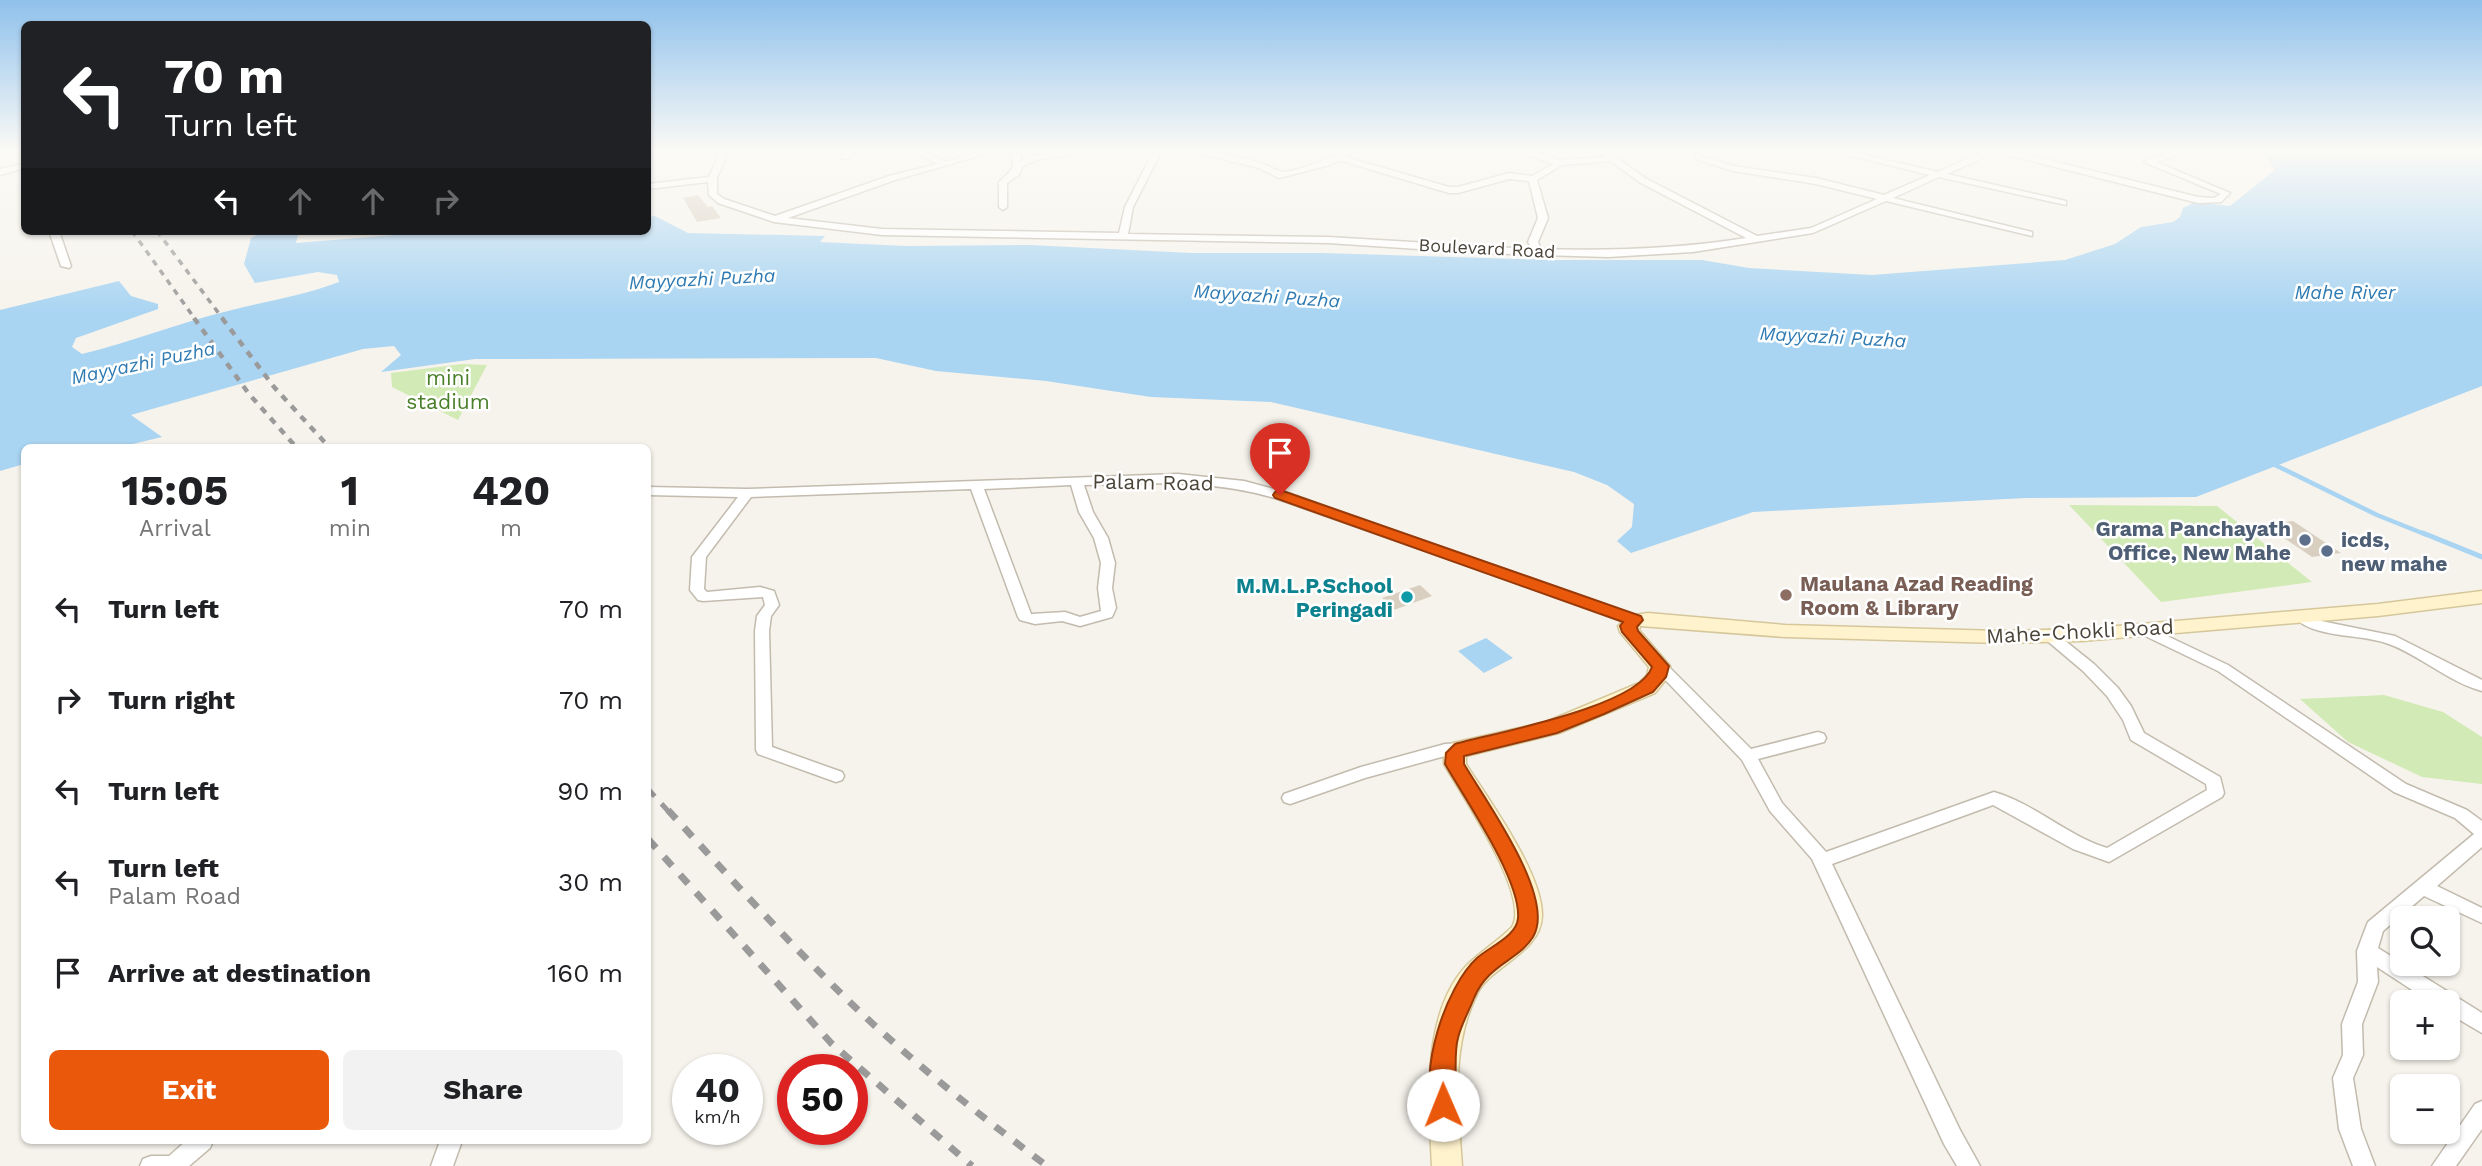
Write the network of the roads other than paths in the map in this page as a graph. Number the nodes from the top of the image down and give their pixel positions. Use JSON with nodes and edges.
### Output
{"nodes":[{"id":1,"x":731,"y":204,"type":"edge"},
{"id":2,"x":816,"y":204,"type":"edge"},
{"id":3,"x":1130,"y":204,"type":"edge"},
{"id":4,"x":1540,"y":204,"type":"edge"},
{"id":5,"x":1689,"y":204,"type":"edge"},
{"id":6,"x":1874,"y":204,"type":"edge"},
{"id":7,"x":1903,"y":204,"type":"edge"},
{"id":8,"x":774,"y":219,"type":"junction"},
{"id":9,"x":2029,"y":234,"type":"dead end"},
{"id":10,"x":55,"y":235,"type":"edge"},
{"id":11,"x":1123,"y":236,"type":"junction"},
{"id":12,"x":1757,"y":240,"type":"junction"},
{"id":13,"x":1538,"y":252,"type":"junction"},
{"id":14,"x":66,"y":266,"type":"dead end"},
{"id":15,"x":1076,"y":480,"type":"junction"},
{"id":16,"x":976,"y":484,"type":"junction"},
{"id":17,"x":651,"y":492,"type":"edge"},
{"id":18,"x":747,"y":493,"type":"junction"},
{"id":19,"x":2482,"y":597,"type":"edge"},
{"id":20,"x":2301,"y":617,"type":"junction"},
{"id":21,"x":1635,"y":620,"type":"junction"},
{"id":22,"x":2144,"y":630,"type":"junction"},
{"id":23,"x":2049,"y":635,"type":"junction"},
{"id":24,"x":1660,"y":666,"type":"junction"},
{"id":25,"x":2482,"y":686,"type":"edge"},
{"id":26,"x":1818,"y":738,"type":"dead end"},
{"id":27,"x":1461,"y":749,"type":"junction"},
{"id":28,"x":1748,"y":756,"type":"junction"},
{"id":29,"x":836,"y":776,"type":"dead end"},
{"id":30,"x":1290,"y":798,"type":"dead end"},
{"id":31,"x":2482,"y":830,"type":"edge"},
{"id":32,"x":2482,"y":837,"type":"edge"},
{"id":33,"x":1822,"y":861,"type":"junction"},
{"id":34,"x":2423,"y":887,"type":"junction"},
{"id":35,"x":2482,"y":916,"type":"edge"},
{"id":36,"x":2367,"y":951,"type":"junction"},
{"id":37,"x":2482,"y":1024,"type":"edge"},
{"id":38,"x":2482,"y":1111,"type":"edge"},
{"id":39,"x":199,"y":1144,"type":"edge"},
{"id":40,"x":450,"y":1144,"type":"edge"},
{"id":41,"x":176,"y":1165,"type":"edge"},
{"id":42,"x":151,"y":1166,"type":"edge"},
{"id":43,"x":442,"y":1166,"type":"edge"},
{"id":44,"x":1447,"y":1166,"type":"edge"},
{"id":45,"x":1969,"y":1166,"type":"edge"},
{"id":46,"x":2364,"y":1166,"type":"edge"},
{"id":47,"x":2443,"y":1166,"type":"edge"}],
"edges":[{"from":1,"to":8,"type":"street","name":"Boulevard Road"},
{"from":2,"to":8,"type":"street"},
{"from":3,"to":11,"type":"street"},
{"from":4,"to":13,"type":"street"},
{"from":5,"to":12,"type":"street"},
{"from":6,"to":12,"type":"street","name":"Boulevard Road"},
{"from":7,"to":9,"type":"street"},
{"from":8,"to":11,"type":"street","name":"Boulevard Road"},
{"from":10,"to":14,"type":"street"},
{"from":11,"to":13,"type":"street","name":"Boulevard Road"},
{"from":12,"to":13,"type":"street","name":"Boulevard Road"},
{"from":15,"to":16,"type":"street","name":"Palam Road"},
{"from":15,"to":16,"type":"street"},
{"from":15,"to":21,"type":"street","name":"Palam Road"},
{"from":16,"to":18,"type":"street","name":"Palam Road"},
{"from":17,"to":18,"type":"street","name":"Palam Road"},
{"from":18,"to":29,"type":"street"},
{"from":19,"to":20,"type":"street","name":"Mahe-Chokli Road"},
{"from":20,"to":22,"type":"street","name":"Mahe-Chokli Road"},
{"from":20,"to":25,"type":"street"},
{"from":21,"to":23,"type":"street","name":"Mahe-Chokli Road"},
{"from":21,"to":24,"type":"street"},
{"from":22,"to":23,"type":"street","name":"Mahe-Chokli Road"},
{"from":22,"to":31,"type":"street"},
{"from":23,"to":33,"type":"street"},
{"from":24,"to":27,"type":"street"},
{"from":24,"to":28,"type":"street"},
{"from":26,"to":28,"type":"street"},
{"from":27,"to":30,"type":"street"},
{"from":27,"to":44,"type":"street"},
{"from":28,"to":33,"type":"street"},
{"from":32,"to":34,"type":"street"},
{"from":33,"to":45,"type":"street"},
{"from":34,"to":35,"type":"street"},
{"from":34,"to":36,"type":"street"},
{"from":36,"to":37,"type":"street"},
{"from":36,"to":46,"type":"street"},
{"from":38,"to":47,"type":"street"},
{"from":39,"to":41,"type":"street"},
{"from":40,"to":43,"type":"street"},
{"from":41,"to":42,"type":"street"}]}
